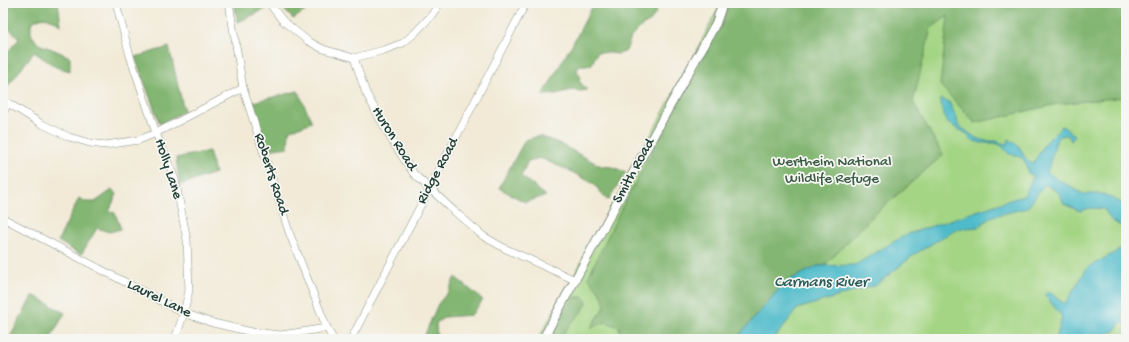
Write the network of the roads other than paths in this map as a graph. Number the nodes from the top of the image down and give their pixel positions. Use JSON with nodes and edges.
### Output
{"nodes":[{"id":1,"x":116,"y":3,"type":"edge"},
{"id":2,"x":229,"y":3,"type":"edge"},
{"id":3,"x":269,"y":3,"type":"edge"},
{"id":4,"x":440,"y":3,"type":"edge"},
{"id":5,"x":526,"y":3,"type":"edge"},
{"id":6,"x":723,"y":3,"type":"edge"},
{"id":7,"x":354,"y":58,"type":"junction"},
{"id":8,"x":243,"y":88,"type":"junction"},
{"id":9,"x":6,"y":101,"type":"edge"},
{"id":10,"x":3,"y":113,"type":"edge"},
{"id":11,"x":156,"y":133,"type":"junction"},
{"id":12,"x":430,"y":188,"type":"junction"},
{"id":13,"x":3,"y":218,"type":"edge"},
{"id":14,"x":575,"y":280,"type":"junction"},
{"id":15,"x":184,"y":313,"type":"junction"},
{"id":16,"x":328,"y":328,"type":"junction"},
{"id":17,"x":175,"y":339,"type":"edge"},
{"id":18,"x":333,"y":339,"type":"edge"},
{"id":19,"x":351,"y":339,"type":"edge"},
{"id":20,"x":543,"y":339,"type":"edge"}],
"edges":[{"from":1,"to":11,"type":"street","name":"Holly Lane"},
{"from":2,"to":8,"type":"street","name":"Roberts Road"},
{"from":3,"to":7,"type":"street"},
{"from":4,"to":7,"type":"street"},
{"from":5,"to":12,"type":"street","name":"Ridge Road"},
{"from":6,"to":14,"type":"street","name":"Smith Road"},
{"from":7,"to":12,"type":"street","name":"Huron Road"},
{"from":8,"to":11,"type":"street"},
{"from":8,"to":16,"type":"street","name":"Roberts Road"},
{"from":9,"to":10,"type":"street"},
{"from":9,"to":11,"type":"street"},
{"from":11,"to":15,"type":"street","name":"Holly Lane"},
{"from":12,"to":14,"type":"street","name":"Huron Road"},
{"from":12,"to":19,"type":"street","name":"Ridge Road"},
{"from":13,"to":15,"type":"street","name":"Laurel Lane"},
{"from":14,"to":20,"type":"street","name":"Smith Road"},
{"from":15,"to":16,"type":"street","name":"Laurel Lane"},
{"from":15,"to":17,"type":"street","name":"Holly Lane"},
{"from":16,"to":18,"type":"street","name":"Roberts Road"}]}
